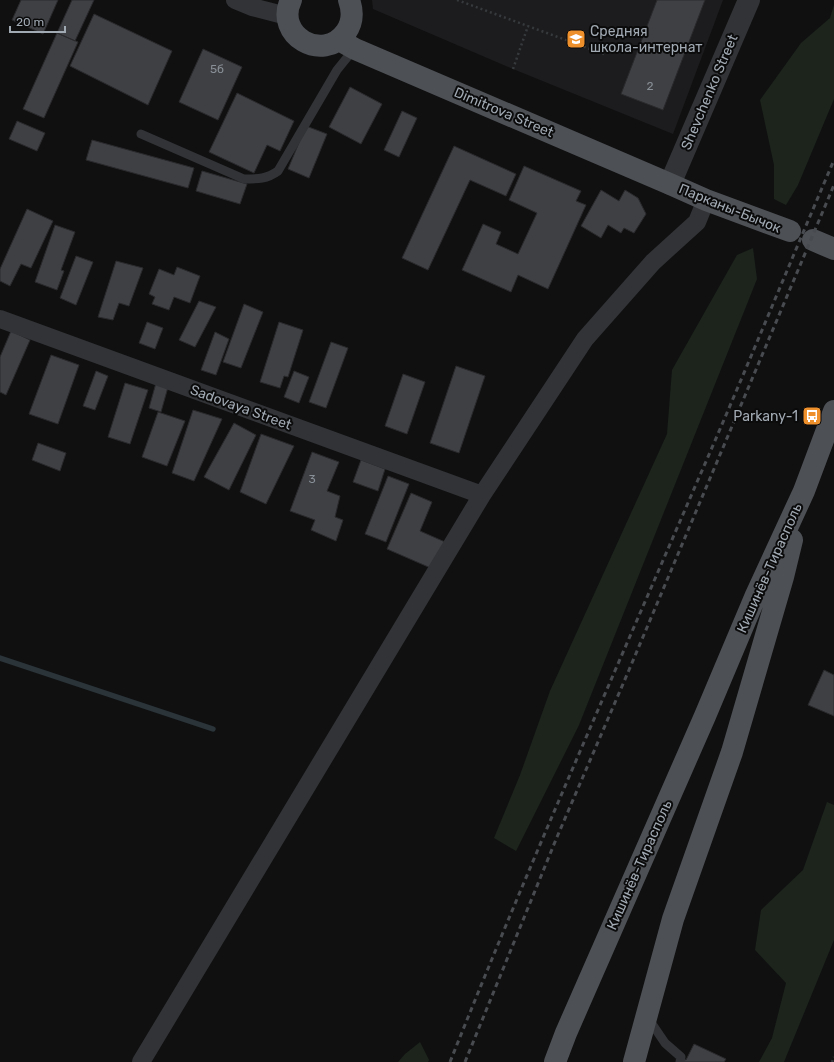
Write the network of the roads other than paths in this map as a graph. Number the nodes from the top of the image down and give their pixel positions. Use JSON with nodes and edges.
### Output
{"nodes":[{"id":1,"x":234,"y":0,"type":"edge"},
{"id":2,"x":349,"y":0,"type":"edge"},
{"id":3,"x":749,"y":0,"type":"edge"},
{"id":4,"x":289,"y":8,"type":"edge"},
{"id":5,"x":347,"y":44,"type":"junction"},
{"id":6,"x":141,"y":134,"type":"dead end"},
{"id":7,"x":670,"y":184,"type":"junction"},
{"id":8,"x":706,"y":200,"type":"junction"},
{"id":9,"x":790,"y":232,"type":"dead end"},
{"id":10,"x":813,"y":240,"type":"dead end"},
{"id":11,"x":834,"y":249,"type":"edge"},
{"id":12,"x":0,"y":319,"type":"edge"},
{"id":13,"x":834,"y":411,"type":"edge"},
{"id":14,"x":804,"y":491,"type":"junction"},
{"id":15,"x":482,"y":495,"type":"junction"},
{"id":16,"x":646,"y":1016,"type":"junction"},
{"id":17,"x":141,"y":1062,"type":"edge"},
{"id":18,"x":555,"y":1062,"type":"edge"},
{"id":19,"x":634,"y":1062,"type":"edge"},
{"id":20,"x":680,"y":1062,"type":"edge"}],
"edges":[{"from":1,"to":4,"type":"street"},
{"from":2,"to":5,"type":"main road"},
{"from":3,"to":7,"type":"street","name":"Shevchenko Street"},
{"from":4,"to":5,"type":"main road"},
{"from":5,"to":6,"type":"lane"},
{"from":5,"to":7,"type":"main road","name":"Dimitrova Street"},
{"from":7,"to":8,"type":"main road","name":"Парканы-Бычок"},
{"from":8,"to":9,"type":"main road","name":"Парканы-Бычок"},
{"from":8,"to":15,"type":"street"},
{"from":10,"to":11,"type":"main road"},
{"from":12,"to":15,"type":"street","name":"Sadovaya Street"},
{"from":13,"to":14,"type":"main road"},
{"from":14,"to":16,"type":"main road","name":"Кишинёв-Тирасполь"},
{"from":14,"to":18,"type":"main road","name":"Кишинёв-Тирасполь"},
{"from":15,"to":17,"type":"street"},
{"from":16,"to":19,"type":"main road","name":"Кишинёв-Тирасполь"},
{"from":16,"to":20,"type":"lane"}]}
